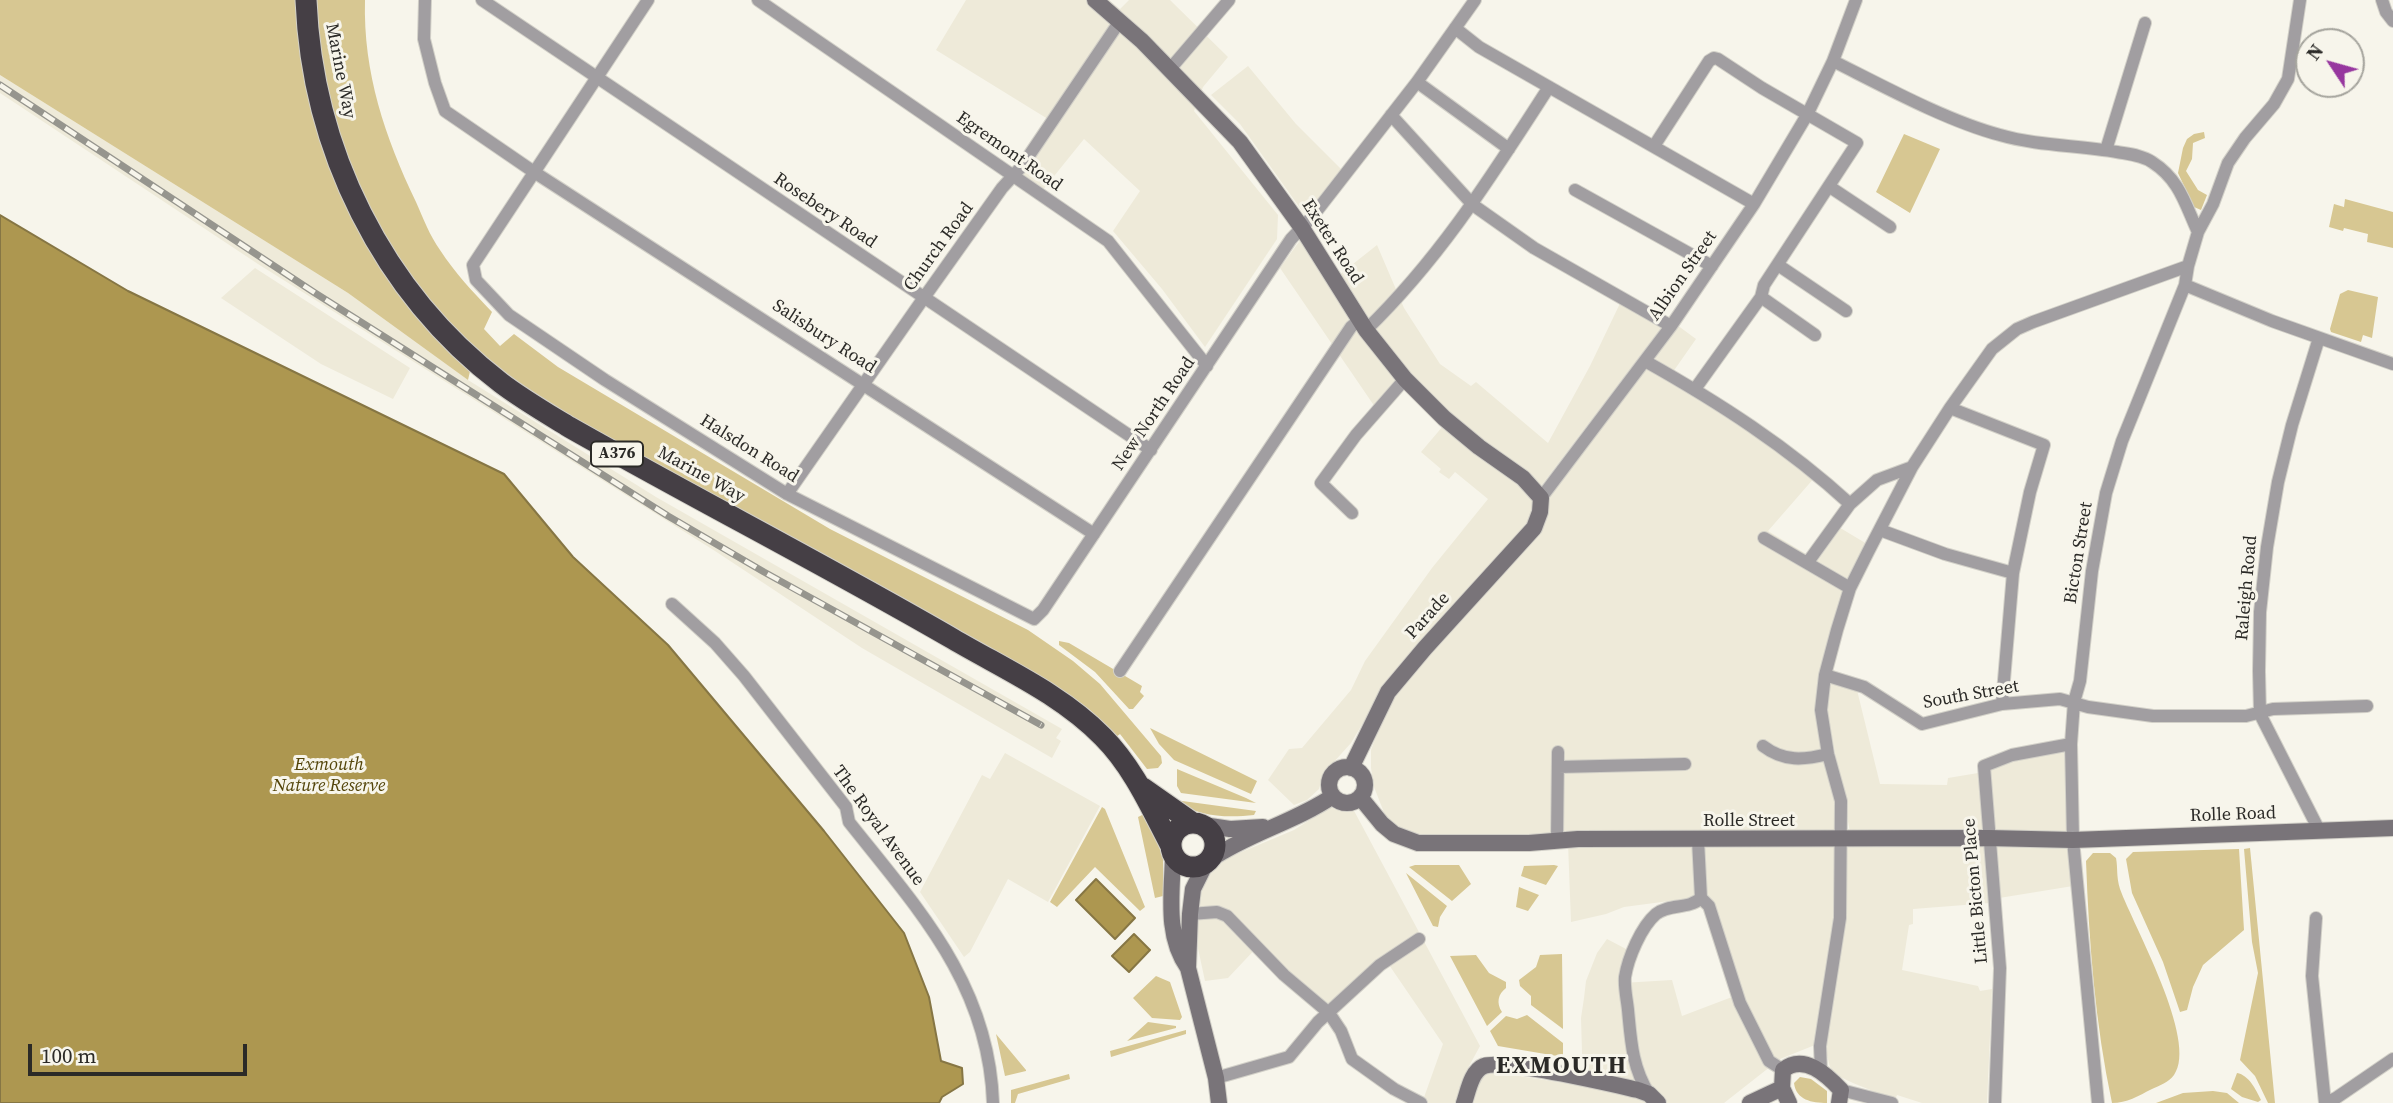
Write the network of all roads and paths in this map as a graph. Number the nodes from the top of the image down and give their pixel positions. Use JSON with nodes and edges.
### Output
{"nodes":[{"id":1,"x":306,"y":0,"type":"edge"},
{"id":2,"x":425,"y":0,"type":"edge"},
{"id":3,"x":482,"y":0,"type":"edge"},
{"id":4,"x":648,"y":0,"type":"edge"},
{"id":5,"x":758,"y":0,"type":"edge"},
{"id":6,"x":1096,"y":0,"type":"edge"},
{"id":7,"x":1229,"y":0,"type":"edge"},
{"id":8,"x":1475,"y":0,"type":"edge"},
{"id":9,"x":1856,"y":0,"type":"edge"},
{"id":10,"x":2300,"y":0,"type":"edge"},
{"id":11,"x":2382,"y":0,"type":"edge"},
{"id":12,"x":2393,"y":20,"type":"edge"},
{"id":13,"x":1120,"y":21,"type":"junction"},
{"id":14,"x":2146,"y":23,"type":"dead end"},
{"id":15,"x":1455,"y":28,"type":"junction"},
{"id":16,"x":1833,"y":61,"type":"junction"},
{"id":17,"x":1170,"y":69,"type":"junction"},
{"id":18,"x":597,"y":77,"type":"junction"},
{"id":19,"x":1417,"y":82,"type":"junction"},
{"id":20,"x":1549,"y":87,"type":"junction"},
{"id":21,"x":1391,"y":115,"type":"junction"},
{"id":22,"x":1807,"y":115,"type":"junction"},
{"id":23,"x":1654,"y":146,"type":"junction"},
{"id":24,"x":1509,"y":149,"type":"junction"},
{"id":25,"x":2106,"y":150,"type":"junction"},
{"id":26,"x":534,"y":172,"type":"junction"},
{"id":27,"x":1012,"y":176,"type":"junction"},
{"id":28,"x":1830,"y":187,"type":"junction"},
{"id":29,"x":1576,"y":190,"type":"dead end"},
{"id":30,"x":1754,"y":204,"type":"junction"},
{"id":31,"x":1473,"y":205,"type":"junction"},
{"id":32,"x":1890,"y":227,"type":"dead end"},
{"id":33,"x":1302,"y":228,"type":"junction"},
{"id":34,"x":2198,"y":232,"type":"junction"},
{"id":35,"x":1778,"y":265,"type":"junction"},
{"id":36,"x":1712,"y":266,"type":"junction"},
{"id":37,"x":2188,"y":266,"type":"junction"},
{"id":38,"x":2185,"y":285,"type":"junction"},
{"id":39,"x":1761,"y":297,"type":"junction"},
{"id":40,"x":923,"y":299,"type":"junction"},
{"id":41,"x":1846,"y":311,"type":"dead end"},
{"id":42,"x":1362,"y":325,"type":"junction"},
{"id":43,"x":1671,"y":326,"type":"junction"},
{"id":44,"x":1815,"y":335,"type":"dead end"},
{"id":45,"x":2319,"y":338,"type":"junction"},
{"id":46,"x":1645,"y":361,"type":"junction"},
{"id":47,"x":2393,"y":364,"type":"edge"},
{"id":48,"x":1207,"y":366,"type":"junction"},
{"id":49,"x":1405,"y":380,"type":"junction"},
{"id":50,"x":863,"y":383,"type":"junction"},
{"id":51,"x":1695,"y":389,"type":"junction"},
{"id":52,"x":1950,"y":408,"type":"junction"},
{"id":53,"x":1151,"y":450,"type":"junction"},
{"id":54,"x":1912,"y":467,"type":"junction"},
{"id":55,"x":787,"y":494,"type":"junction"},
{"id":56,"x":1541,"y":498,"type":"junction"},
{"id":57,"x":1850,"y":504,"type":"junction"},
{"id":58,"x":1352,"y":513,"type":"dead end"},
{"id":59,"x":1880,"y":530,"type":"junction"},
{"id":60,"x":1094,"y":534,"type":"junction"},
{"id":61,"x":1764,"y":538,"type":"dead end"},
{"id":62,"x":1808,"y":562,"type":"junction"},
{"id":63,"x":2013,"y":573,"type":"junction"},
{"id":64,"x":1850,"y":589,"type":"junction"},
{"id":65,"x":672,"y":604,"type":"dead end"},
{"id":66,"x":1034,"y":618,"type":"joint"},
{"id":67,"x":1120,"y":671,"type":"dead end"},
{"id":68,"x":1825,"y":675,"type":"junction"},
{"id":69,"x":2074,"y":702,"type":"junction"},
{"id":70,"x":2002,"y":704,"type":"junction"},
{"id":71,"x":2367,"y":706,"type":"dead end"},
{"id":72,"x":2260,"y":714,"type":"junction"},
{"id":73,"x":2071,"y":744,"type":"junction"},
{"id":74,"x":1763,"y":746,"type":"dead end"},
{"id":75,"x":1558,"y":752,"type":"dead end"},
{"id":76,"x":1828,"y":754,"type":"junction"},
{"id":77,"x":1685,"y":764,"type":"dead end"},
{"id":78,"x":1558,"y":767,"type":"junction"},
{"id":79,"x":1350,"y":768,"type":"junction"},
{"id":80,"x":1138,"y":784,"type":"junction"},
{"id":81,"x":1333,"y":796,"type":"junction"},
{"id":82,"x":1360,"y":797,"type":"junction"},
{"id":83,"x":1198,"y":824,"type":"junction"},
{"id":84,"x":1272,"y":826,"type":"junction"},
{"id":85,"x":2393,"y":828,"type":"edge"},
{"id":86,"x":2320,"y":832,"type":"junction"},
{"id":87,"x":1988,"y":838,"type":"junction"},
{"id":88,"x":1842,"y":839,"type":"junction"},
{"id":89,"x":1698,"y":840,"type":"junction"},
{"id":90,"x":2073,"y":840,"type":"junction"},
{"id":91,"x":1557,"y":841,"type":"junction"},
{"id":92,"x":1172,"y":850,"type":"junction"},
{"id":93,"x":1208,"y":862,"type":"junction"},
{"id":94,"x":1702,"y":898,"type":"junction"},
{"id":95,"x":1190,"y":914,"type":"junction"},
{"id":96,"x":2316,"y":918,"type":"dead end"},
{"id":97,"x":1419,"y":939,"type":"dead end"},
{"id":98,"x":1188,"y":968,"type":"junction"},
{"id":99,"x":1329,"y":1013,"type":"junction"},
{"id":100,"x":2393,"y":1059,"type":"edge"},
{"id":101,"x":1783,"y":1070,"type":"junction"},
{"id":102,"x":1821,"y":1071,"type":"junction"},
{"id":103,"x":1216,"y":1078,"type":"junction"},
{"id":104,"x":1394,"y":1089,"type":"junction"},
{"id":105,"x":1785,"y":1096,"type":"edge"},
{"id":106,"x":1840,"y":1097,"type":"edge"},
{"id":107,"x":1653,"y":1098,"type":"edge"},
{"id":108,"x":993,"y":1103,"type":"edge"},
{"id":109,"x":1219,"y":1103,"type":"edge"},
{"id":110,"x":1387,"y":1103,"type":"edge"},
{"id":111,"x":1421,"y":1103,"type":"edge"},
{"id":112,"x":1464,"y":1103,"type":"edge"},
{"id":113,"x":1750,"y":1103,"type":"edge"},
{"id":114,"x":1892,"y":1103,"type":"edge"},
{"id":115,"x":1995,"y":1103,"type":"edge"},
{"id":116,"x":2098,"y":1103,"type":"edge"},
{"id":117,"x":2325,"y":1103,"type":"edge"}],
"edges":[{"from":1,"to":80,"type":"highway","name":"Marine Way","number":"A376"},
{"from":2,"to":26,"type":"street","name":"Salisbury Road"},
{"from":3,"to":18,"type":"street","name":"Rosebery Road"},
{"from":4,"to":18,"type":"street"},
{"from":5,"to":27,"type":"street","name":"Egremont Road"},
{"from":6,"to":13,"type":"street","name":"Exeter Road"},
{"from":7,"to":17,"type":"street"},
{"from":8,"to":15,"type":"street","name":"New North Road"},
{"from":9,"to":16,"type":"street","name":"Albion Street"},
{"from":10,"to":34,"type":"street","name":"Bicton Street"},
{"from":11,"to":12,"type":"street"},
{"from":13,"to":17,"type":"street","name":"Exeter Road"},
{"from":13,"to":27,"type":"street","name":"Church Road"},
{"from":14,"to":25,"type":"street"},
{"from":15,"to":19,"type":"street","name":"New North Road"},
{"from":15,"to":20,"type":"street"},
{"from":16,"to":22,"type":"street","name":"Albion Street"},
{"from":16,"to":25,"type":"street"},
{"from":17,"to":33,"type":"street","name":"Exeter Road"},
{"from":18,"to":26,"type":"street"},
{"from":18,"to":40,"type":"street","name":"Rosebery Road"},
{"from":19,"to":21,"type":"street","name":"New North Road"},
{"from":19,"to":24,"type":"street"},
{"from":20,"to":23,"type":"street"},
{"from":20,"to":24,"type":"street"},
{"from":21,"to":31,"type":"street"},
{"from":21,"to":33,"type":"street","name":"New North Road"},
{"from":22,"to":23,"type":"street"},
{"from":22,"to":28,"type":"street"},
{"from":22,"to":30,"type":"street","name":"Albion Street"},
{"from":23,"to":30,"type":"street"},
{"from":24,"to":31,"type":"street"},
{"from":25,"to":34,"type":"street"},
{"from":26,"to":50,"type":"street","name":"Salisbury Road"},
{"from":26,"to":55,"type":"street","name":"Halsdon Road"},
{"from":27,"to":40,"type":"street","name":"Church Road"},
{"from":27,"to":48,"type":"street","name":"Egremont Road"},
{"from":28,"to":32,"type":"street"},
{"from":28,"to":35,"type":"street"},
{"from":29,"to":36,"type":"street"},
{"from":30,"to":36,"type":"street","name":"Albion Street"},
{"from":31,"to":42,"type":"street"},
{"from":31,"to":43,"type":"street"},
{"from":33,"to":42,"type":"street","name":"Exeter Road"},
{"from":33,"to":48,"type":"street","name":"New North Road"},
{"from":34,"to":37,"type":"street","name":"Bicton Street"},
{"from":35,"to":39,"type":"street"},
{"from":35,"to":41,"type":"street"},
{"from":36,"to":43,"type":"street","name":"Albion Street"},
{"from":37,"to":38,"type":"street","name":"Bicton Street"},
{"from":37,"to":52,"type":"street"},
{"from":38,"to":45,"type":"street"},
{"from":38,"to":69,"type":"street","name":"Bicton Street"},
{"from":39,"to":44,"type":"street"},
{"from":39,"to":51,"type":"street"},
{"from":40,"to":50,"type":"street","name":"Church Road"},
{"from":40,"to":53,"type":"street","name":"Rosebery Road"},
{"from":42,"to":49,"type":"street","name":"Exeter Road"},
{"from":42,"to":67,"type":"street"},
{"from":43,"to":46,"type":"street","name":"Albion Street"},
{"from":45,"to":47,"type":"street"},
{"from":45,"to":72,"type":"street","name":"Raleigh Road"},
{"from":46,"to":51,"type":"street"},
{"from":46,"to":56,"type":"street","name":"Albion Street"},
{"from":48,"to":53,"type":"street","name":"New North Road"},
{"from":49,"to":56,"type":"street","name":"Exeter Road"},
{"from":49,"to":58,"type":"street"},
{"from":50,"to":55,"type":"street","name":"Church Road"},
{"from":50,"to":60,"type":"street","name":"Salisbury Road"},
{"from":51,"to":57,"type":"street"},
{"from":52,"to":54,"type":"street"},
{"from":52,"to":63,"type":"street"},
{"from":53,"to":60,"type":"street","name":"New North Road"},
{"from":54,"to":57,"type":"street"},
{"from":54,"to":59,"type":"street"},
{"from":55,"to":66,"type":"street","name":"Halsdon Road"},
{"from":56,"to":79,"type":"street","name":"Parade"},
{"from":57,"to":62,"type":"street"},
{"from":59,"to":63,"type":"street"},
{"from":59,"to":64,"type":"street"},
{"from":60,"to":66,"type":"street","name":"New North Road"},
{"from":61,"to":62,"type":"street"},
{"from":62,"to":64,"type":"street"},
{"from":63,"to":70,"type":"street"},
{"from":64,"to":68,"type":"street"},
{"from":65,"to":108,"type":"street","name":"The Royal Avenue"},
{"from":68,"to":70,"type":"street","name":"South Street"},
{"from":68,"to":76,"type":"street"},
{"from":69,"to":70,"type":"street","name":"South Street"},
{"from":69,"to":72,"type":"street","name":"South Street"},
{"from":69,"to":73,"type":"street","name":"Bicton Street"},
{"from":71,"to":72,"type":"street","name":"South Street"},
{"from":72,"to":86,"type":"street","name":"Raleigh Road"},
{"from":73,"to":87,"type":"street","name":"Little Bicton Place"},
{"from":73,"to":90,"type":"street","name":"Bicton Street"},
{"from":74,"to":76,"type":"street"},
{"from":75,"to":78,"type":"street"},
{"from":76,"to":88,"type":"street"},
{"from":77,"to":78,"type":"street"},
{"from":78,"to":91,"type":"street"},
{"from":79,"to":81,"type":"street"},
{"from":79,"to":82,"type":"street"},
{"from":80,"to":83,"type":"highway","name":"Marine Way","number":"A376"},
{"from":80,"to":92,"type":"highway","name":"Marine Way","number":"A376"},
{"from":81,"to":82,"type":"street"},
{"from":81,"to":84,"type":"street"},
{"from":82,"to":91,"type":"street","name":"Rolle Street"},
{"from":83,"to":84,"type":"street"},
{"from":83,"to":92,"type":"highway"},
{"from":83,"to":93,"type":"highway"},
{"from":84,"to":93,"type":"street"},
{"from":85,"to":86,"type":"street","name":"Rolle Road"},
{"from":86,"to":90,"type":"street","name":"Rolle Road"},
{"from":87,"to":88,"type":"street","name":"Rolle Street"},
{"from":87,"to":90,"type":"street","name":"Rolle Street"},
{"from":87,"to":115,"type":"street","name":"Little Bicton Place"},
{"from":88,"to":89,"type":"street","name":"Rolle Street"},
{"from":88,"to":102,"type":"street"},
{"from":89,"to":91,"type":"street","name":"Rolle Street"},
{"from":89,"to":94,"type":"street"},
{"from":90,"to":116,"type":"street","name":"Bicton Street"},
{"from":92,"to":93,"type":"highway"},
{"from":92,"to":98,"type":"street"},
{"from":93,"to":95,"type":"street"},
{"from":94,"to":101,"type":"street"},
{"from":94,"to":107,"type":"street"},
{"from":95,"to":98,"type":"street"},
{"from":95,"to":99,"type":"street"},
{"from":96,"to":117,"type":"street"},
{"from":97,"to":99,"type":"street"},
{"from":98,"to":103,"type":"street"},
{"from":99,"to":103,"type":"street"},
{"from":99,"to":104,"type":"street"},
{"from":100,"to":117,"type":"street"},
{"from":101,"to":102,"type":"street"},
{"from":101,"to":105,"type":"street"},
{"from":102,"to":106,"type":"street"},
{"from":103,"to":109,"type":"street"},
{"from":104,"to":110,"type":"street"},
{"from":104,"to":111,"type":"street"},
{"from":105,"to":113,"type":"street"},
{"from":106,"to":114,"type":"street"},
{"from":107,"to":112,"type":"street"}]}
